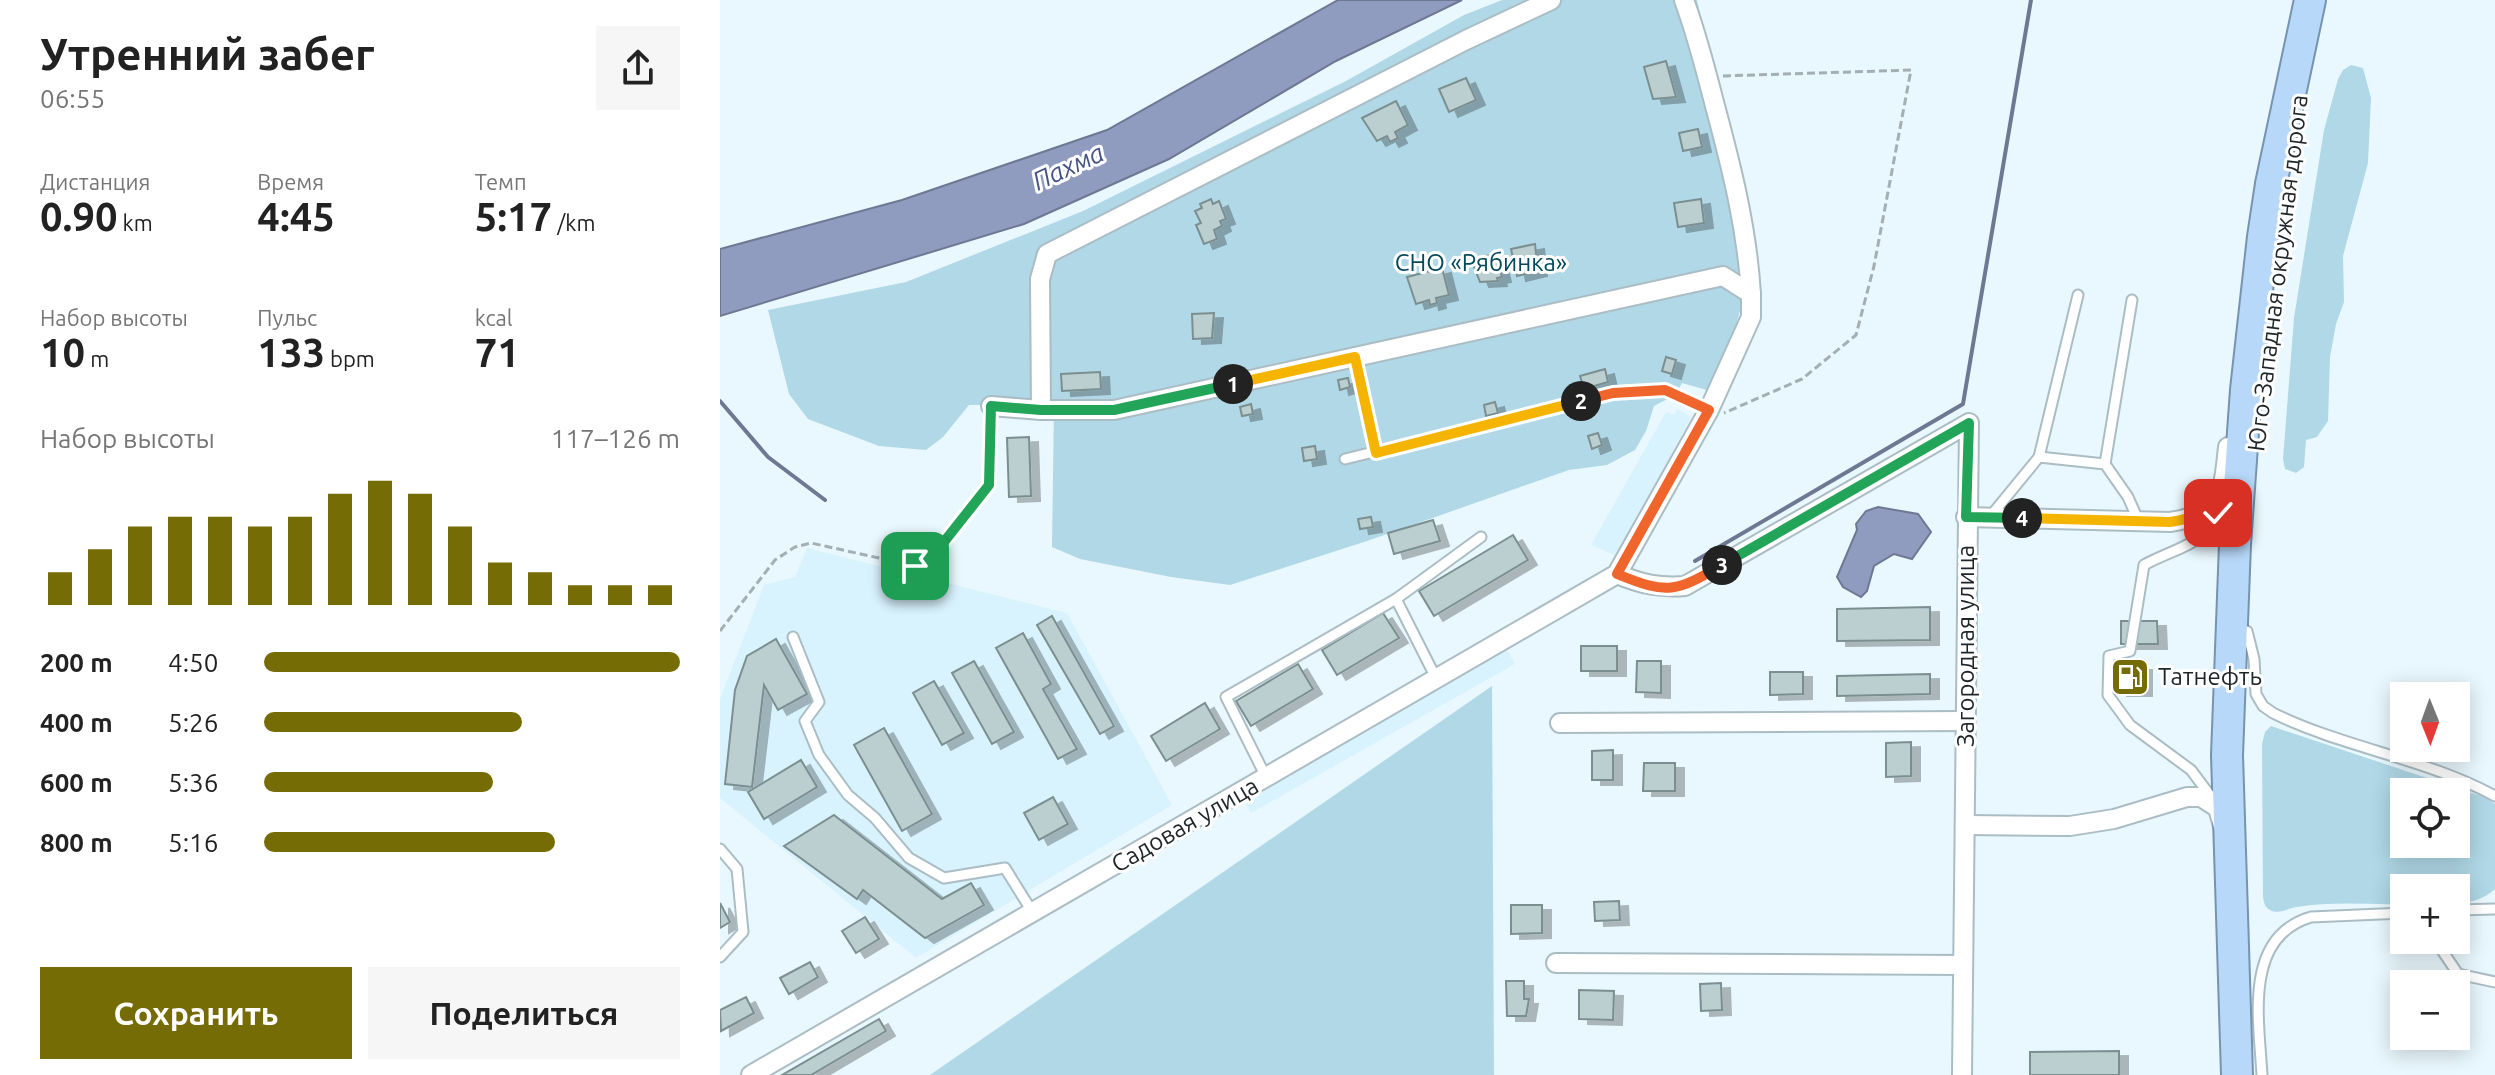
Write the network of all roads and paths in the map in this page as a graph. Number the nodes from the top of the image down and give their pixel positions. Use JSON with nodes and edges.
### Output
{"nodes":[{"id":1,"x":1551,"y":0,"type":"edge"},
{"id":2,"x":1684,"y":0,"type":"edge"},
{"id":3,"x":2310,"y":0,"type":"edge"},
{"id":4,"x":1708,"y":80,"type":"junction"},
{"id":5,"x":2285,"y":120,"type":"junction"},
{"id":6,"x":1751,"y":294,"type":"junction"},
{"id":7,"x":2078,"y":295,"type":"dead end"},
{"id":8,"x":2132,"y":300,"type":"dead end"},
{"id":9,"x":1355,"y":357,"type":"junction"},
{"id":10,"x":991,"y":406,"type":"joint"},
{"id":11,"x":1041,"y":410,"type":"junction"},
{"id":12,"x":1706,"y":416,"type":"junction"},
{"id":13,"x":1376,"y":453,"type":"junction"},
{"id":14,"x":2039,"y":457,"type":"junction"},
{"id":15,"x":1345,"y":459,"type":"dead end"},
{"id":16,"x":2105,"y":464,"type":"junction"},
{"id":17,"x":989,"y":485,"type":"joint"},
{"id":18,"x":2222,"y":495,"type":"junction"},
{"id":19,"x":1966,"y":517,"type":"junction"},
{"id":20,"x":1989,"y":518,"type":"junction"},
{"id":21,"x":2139,"y":522,"type":"junction"},
{"id":22,"x":1481,"y":537,"type":"dead end"},
{"id":23,"x":1617,"y":574,"type":"junction"},
{"id":24,"x":1396,"y":599,"type":"junction"},
{"id":25,"x":720,"y":631,"type":"edge"},
{"id":26,"x":2247,"y":631,"type":"junction"},
{"id":27,"x":793,"y":637,"type":"dead end"},
{"id":28,"x":1437,"y":680,"type":"junction"},
{"id":29,"x":1966,"y":721,"type":"junction"},
{"id":30,"x":1560,"y":723,"type":"dead end"},
{"id":31,"x":1267,"y":778,"type":"junction"},
{"id":32,"x":2495,"y":796,"type":"edge"},
{"id":33,"x":2218,"y":808,"type":"junction"},
{"id":34,"x":1966,"y":825,"type":"junction"},
{"id":35,"x":2228,"y":843,"type":"junction"},
{"id":36,"x":720,"y":849,"type":"edge"},
{"id":37,"x":2495,"y":909,"type":"edge"},
{"id":38,"x":2470,"y":910,"type":"edge"},
{"id":39,"x":1033,"y":913,"type":"junction"},
{"id":40,"x":2390,"y":914,"type":"edge"},
{"id":41,"x":2444,"y":954,"type":"edge"},
{"id":42,"x":720,"y":957,"type":"edge"},
{"id":43,"x":1556,"y":963,"type":"dead end"},
{"id":44,"x":1963,"y":965,"type":"junction"},
{"id":45,"x":2495,"y":982,"type":"edge"},
{"id":46,"x":751,"y":1075,"type":"edge"},
{"id":47,"x":1962,"y":1075,"type":"edge"},
{"id":48,"x":2237,"y":1075,"type":"edge"},
{"id":49,"x":2251,"y":1075,"type":"edge"},
{"id":50,"x":2262,"y":1075,"type":"edge"}],
"edges":[{"from":1,"to":11,"type":"street"},
{"from":2,"to":4,"type":"street"},
{"from":3,"to":5,"type":"highway","name":"Юго-Западная окружная дорога"},
{"from":3,"to":26,"type":"highway","name":"Юго-Западная окружная дорога"},
{"from":4,"to":6,"type":"street"},
{"from":4,"to":12,"type":"path"},
{"from":5,"to":18,"type":"street"},
{"from":5,"to":35,"type":"highway","name":"Юго-Западная окружная дорога"},
{"from":6,"to":9,"type":"street"},
{"from":6,"to":12,"type":"street"},
{"from":7,"to":14,"type":"lane"},
{"from":8,"to":16,"type":"lane"},
{"from":9,"to":11,"type":"street"},
{"from":9,"to":13,"type":"lane"},
{"from":10,"to":11,"type":"street"},
{"from":10,"to":17,"type":"lane"},
{"from":12,"to":13,"type":"lane"},
{"from":12,"to":23,"type":"street"},
{"from":13,"to":15,"type":"lane"},
{"from":14,"to":16,"type":"lane"},
{"from":14,"to":20,"type":"lane"},
{"from":16,"to":21,"type":"lane"},
{"from":17,"to":25,"type":"path"},
{"from":18,"to":21,"type":"street"},
{"from":18,"to":33,"type":"lane"},
{"from":19,"to":20,"type":"street"},
{"from":19,"to":23,"type":"street","name":"Загородная улица"},
{"from":19,"to":29,"type":"street","name":"Загородная улица"},
{"from":20,"to":21,"type":"street"},
{"from":22,"to":24,"type":"lane"},
{"from":23,"to":28,"type":"street","name":"Садовая улица"},
{"from":24,"to":28,"type":"lane"},
{"from":24,"to":31,"type":"lane"},
{"from":26,"to":32,"type":"lane"},
{"from":26,"to":49,"type":"highway","name":"Юго-Западная окружная дорога"},
{"from":27,"to":39,"type":"lane"},
{"from":28,"to":31,"type":"street","name":"Садовая улица"},
{"from":29,"to":30,"type":"street"},
{"from":29,"to":34,"type":"street","name":"Загородная улица"},
{"from":31,"to":39,"type":"street","name":"Садовая улица"},
{"from":33,"to":34,"type":"street"},
{"from":33,"to":35,"type":"street"},
{"from":34,"to":44,"type":"street","name":"Загородная улица"},
{"from":35,"to":48,"type":"highway","name":"Юго-Западная окружная дорога"},
{"from":36,"to":42,"type":"lane"},
{"from":37,"to":38,"type":"lane"},
{"from":39,"to":46,"type":"street","name":"Садовая улица"},
{"from":40,"to":50,"type":"lane"},
{"from":41,"to":45,"type":"lane"},
{"from":43,"to":44,"type":"street"},
{"from":44,"to":47,"type":"street","name":"Загородная улица"}]}
